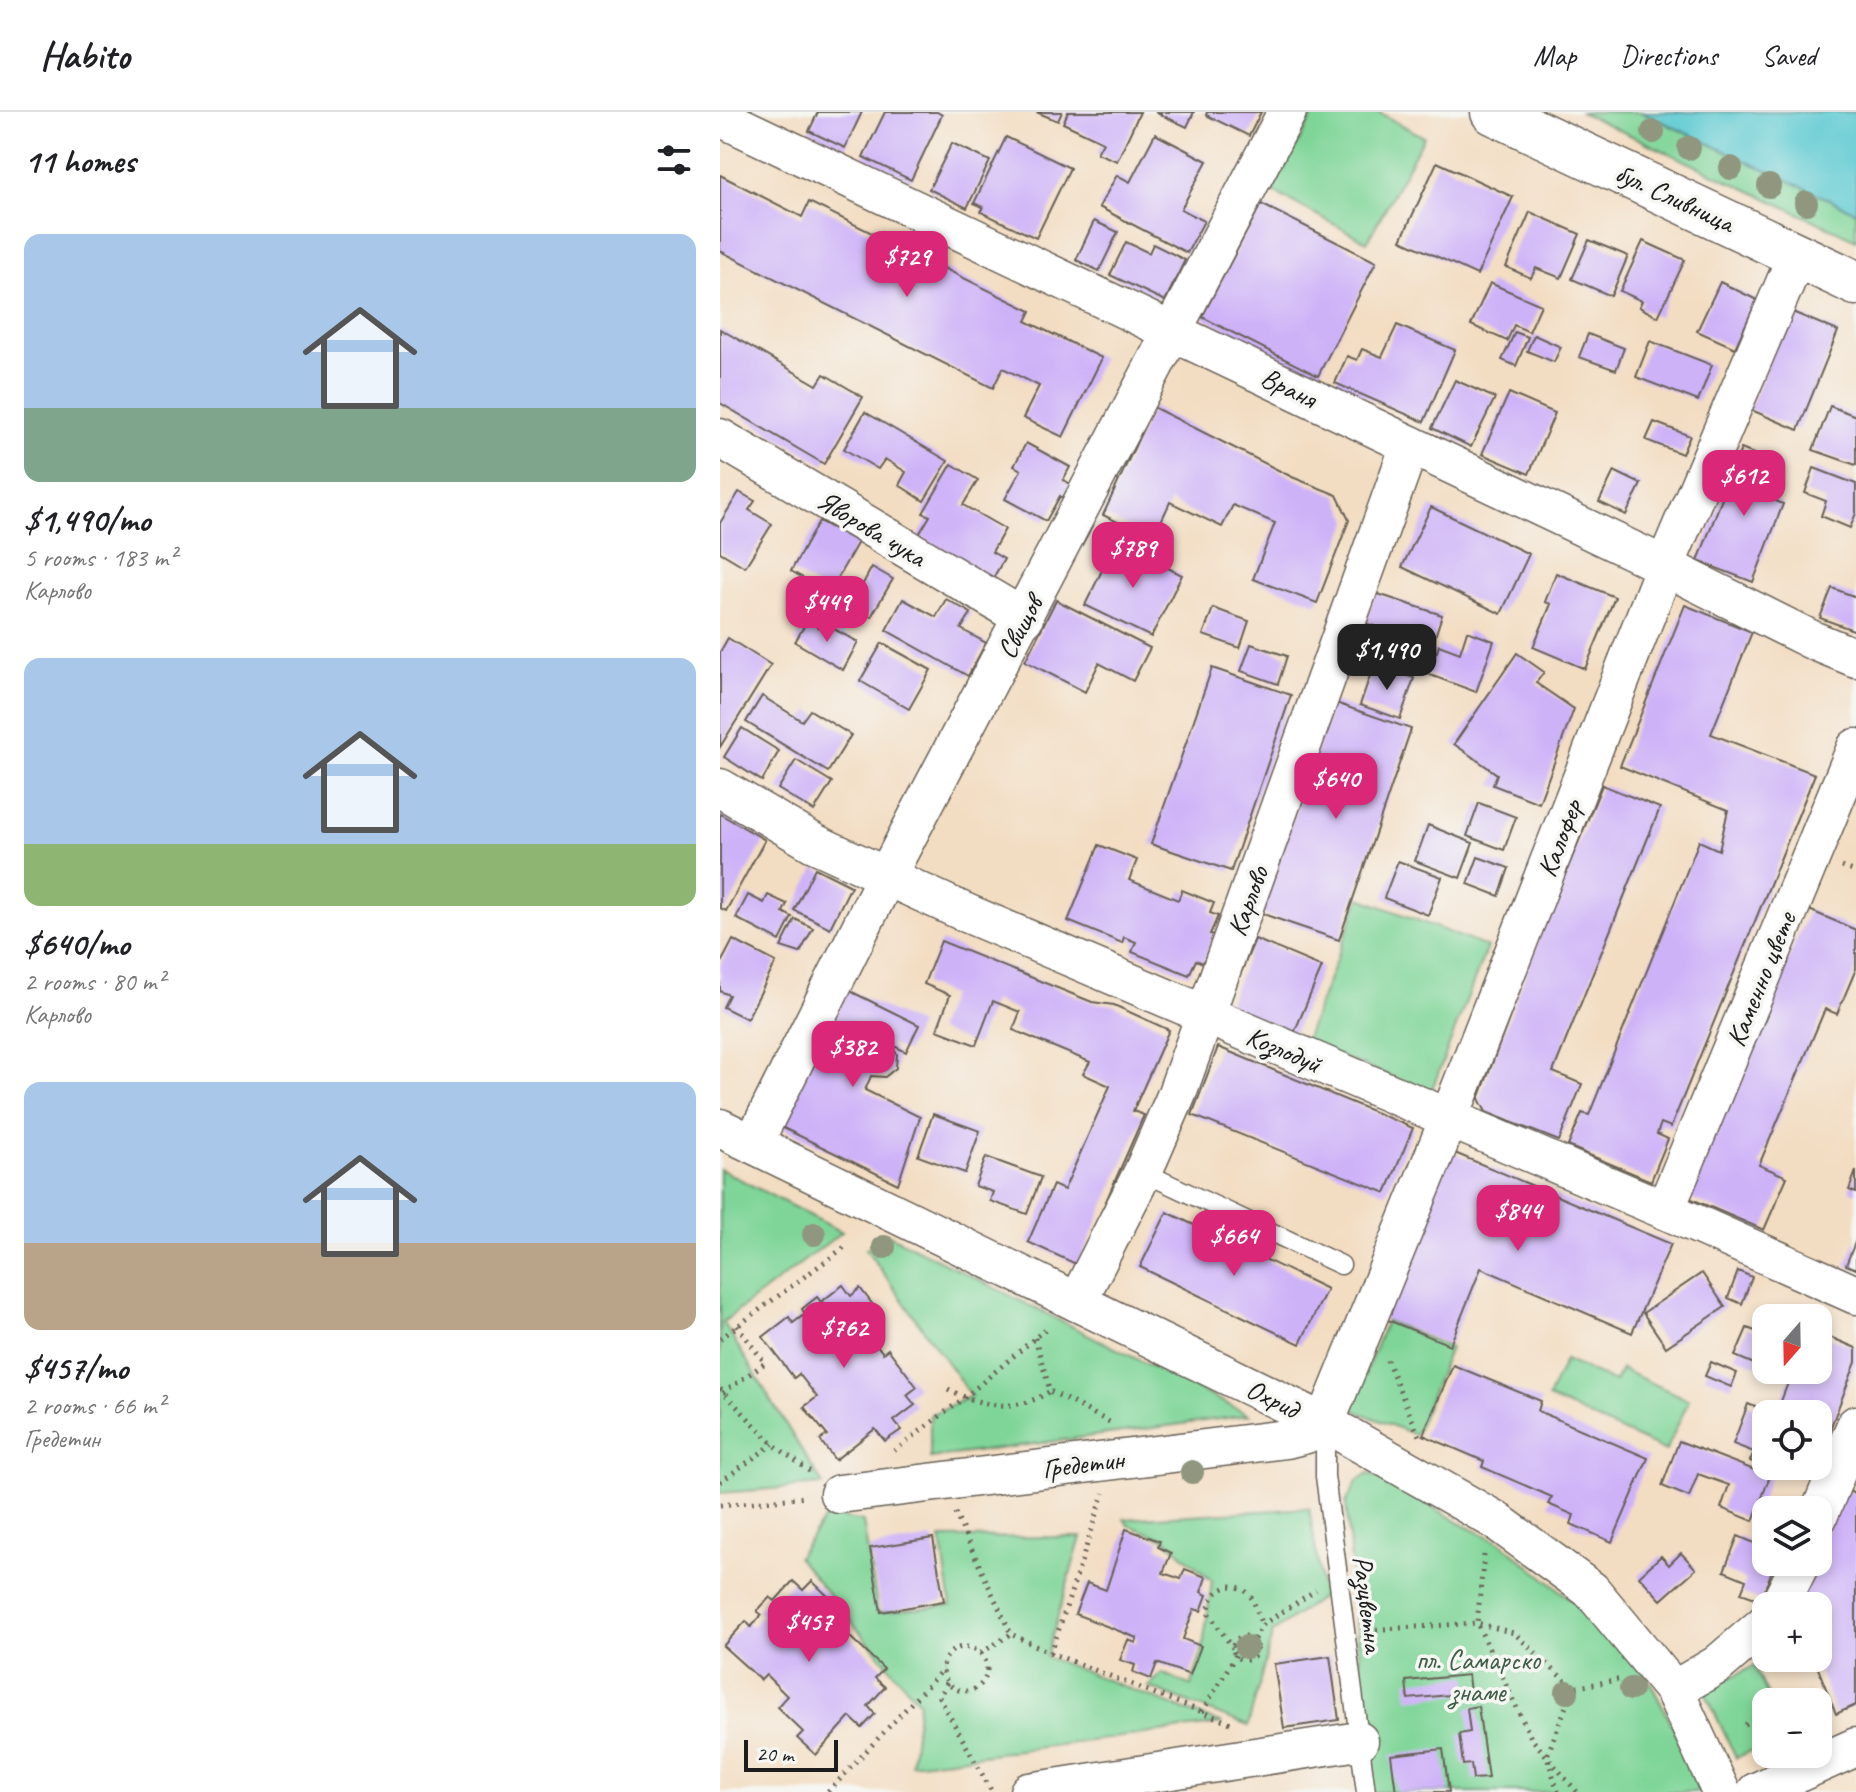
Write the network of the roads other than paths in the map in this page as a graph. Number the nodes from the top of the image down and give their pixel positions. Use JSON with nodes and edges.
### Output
{"nodes":[{"id":1,"x":1287,"y":112,"type":"edge"},
{"id":2,"x":1493,"y":112,"type":"edge"},
{"id":3,"x":720,"y":117,"type":"edge"},
{"id":4,"x":1797,"y":255,"type":"junction"},
{"id":5,"x":1856,"y":283,"type":"edge"},
{"id":6,"x":1172,"y":331,"type":"junction"},
{"id":7,"x":720,"y":438,"type":"edge"},
{"id":8,"x":1410,"y":445,"type":"junction"},
{"id":9,"x":1665,"y":566,"type":"junction"},
{"id":10,"x":1024,"y":618,"type":"junction"},
{"id":11,"x":1856,"y":658,"type":"edge"},
{"id":12,"x":1856,"y":748,"type":"edge"},
{"id":13,"x":720,"y":788,"type":"edge"},
{"id":14,"x":886,"y":877,"type":"junction"},
{"id":15,"x":1206,"y":1016,"type":"junction"},
{"id":16,"x":1449,"y":1118,"type":"junction"},
{"id":17,"x":736,"y":1136,"type":"edge"},
{"id":18,"x":1143,"y":1172,"type":"junction"},
{"id":19,"x":1665,"y":1210,"type":"junction"},
{"id":20,"x":1341,"y":1265,"type":"dead end"},
{"id":21,"x":1856,"y":1295,"type":"edge"},
{"id":22,"x":1077,"y":1302,"type":"junction"},
{"id":23,"x":1325,"y":1423,"type":"junction"},
{"id":24,"x":1856,"y":1425,"type":"edge"},
{"id":25,"x":839,"y":1494,"type":"road end"},
{"id":26,"x":1827,"y":1496,"type":"edge"},
{"id":27,"x":1752,"y":1635,"type":"edge"},
{"id":28,"x":1666,"y":1681,"type":"junction"},
{"id":29,"x":1359,"y":1741,"type":"junction"},
{"id":30,"x":1856,"y":1747,"type":"edge"},
{"id":31,"x":1029,"y":1792,"type":"edge"},
{"id":32,"x":1366,"y":1792,"type":"edge"},
{"id":33,"x":1721,"y":1792,"type":"edge"},
{"id":34,"x":1756,"y":1792,"type":"edge"}],
"edges":[{"from":1,"to":6,"type":"street","name":"Свищов"},
{"from":2,"to":4,"type":"main road","name":"бул. Сливница"},
{"from":3,"to":6,"type":"street","name":"Враня"},
{"from":4,"to":5,"type":"main road","name":"бул. Сливница"},
{"from":4,"to":9,"type":"street","name":"Калофер"},
{"from":6,"to":8,"type":"street","name":"Враня"},
{"from":6,"to":10,"type":"street","name":"Свищов"},
{"from":7,"to":10,"type":"street","name":"Яворова чука"},
{"from":8,"to":9,"type":"street","name":"Враня"},
{"from":8,"to":15,"type":"street","name":"Карлово"},
{"from":9,"to":11,"type":"street","name":"Враня"},
{"from":9,"to":16,"type":"street","name":"Калофер"},
{"from":10,"to":14,"type":"street","name":"Свищов"},
{"from":12,"to":19,"type":"street","name":"Каменно цвете"},
{"from":13,"to":14,"type":"street","name":"Козлодуй"},
{"from":14,"to":15,"type":"street","name":"Козлодуй"},
{"from":14,"to":17,"type":"street","name":"Свищов"},
{"from":15,"to":16,"type":"street","name":"Козлодуй"},
{"from":15,"to":18,"type":"street","name":"Карлово"},
{"from":16,"to":19,"type":"street","name":"Козлодуй"},
{"from":16,"to":23,"type":"street","name":"Калофер"},
{"from":17,"to":22,"type":"street","name":"Охрид"},
{"from":18,"to":20,"type":"lane"},
{"from":18,"to":22,"type":"street","name":"Карлово"},
{"from":19,"to":21,"type":"street","name":"Козлодуй"},
{"from":22,"to":23,"type":"street","name":"Охрид"},
{"from":23,"to":25,"type":"street","name":"Гредетин"},
{"from":23,"to":28,"type":"street","name":"Охрид"},
{"from":23,"to":29,"type":"lane","name":"Разцветна"},
{"from":24,"to":26,"type":"street"},
{"from":27,"to":28,"type":"street"},
{"from":28,"to":33,"type":"street","name":"Охрид"},
{"from":29,"to":31,"type":"street"},
{"from":29,"to":32,"type":"lane","name":"Разцветна"},
{"from":30,"to":34,"type":"street"}]}
